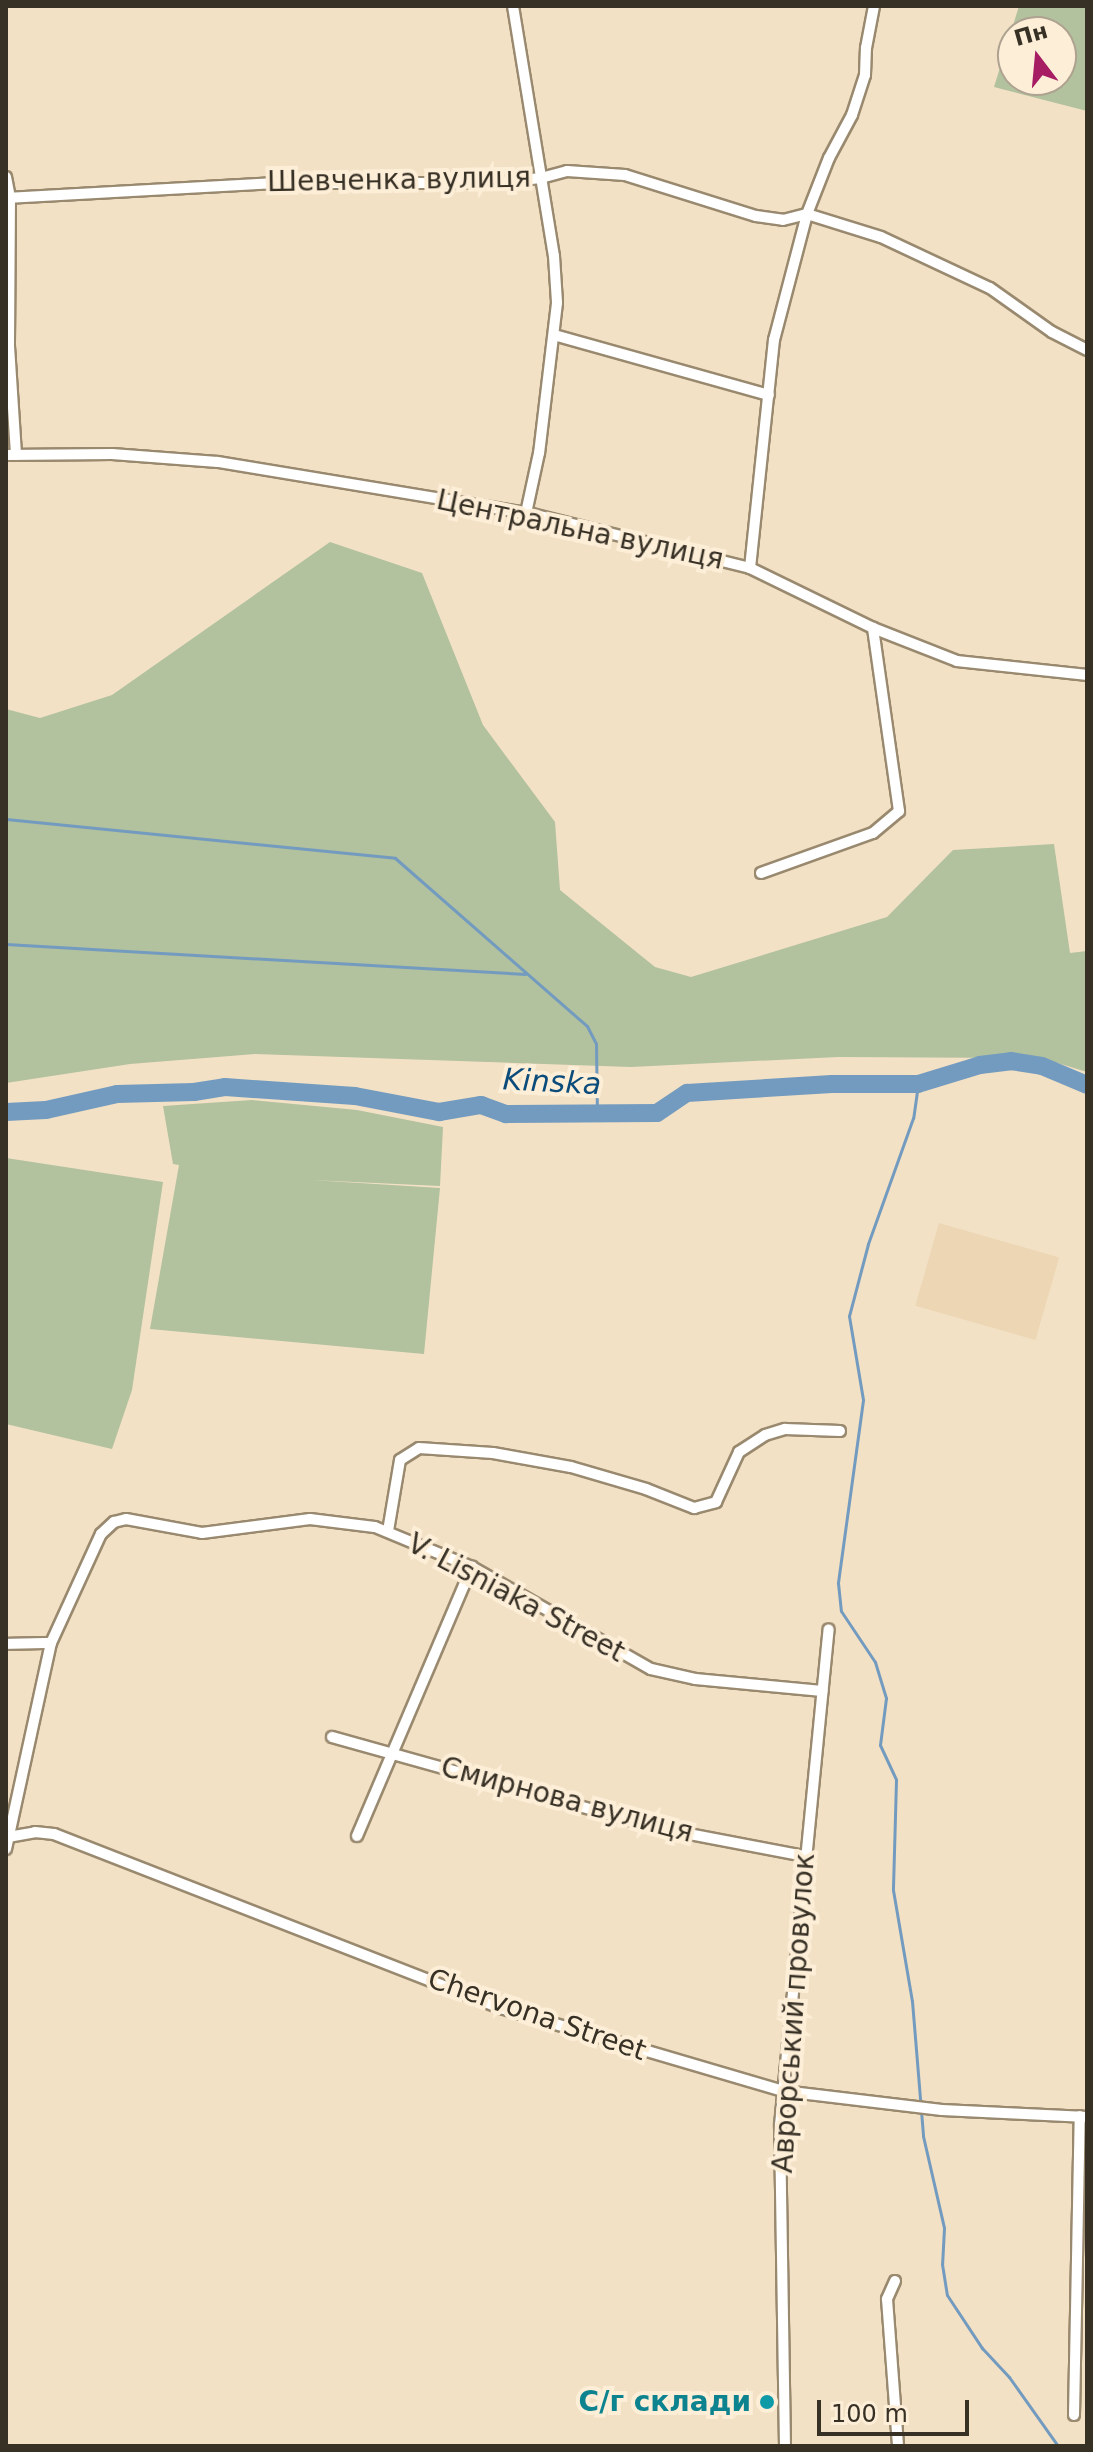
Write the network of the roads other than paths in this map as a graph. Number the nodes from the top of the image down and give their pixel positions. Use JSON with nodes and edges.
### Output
{"nodes":[{"id":1,"x":513,"y":6,"type":"edge"},
{"id":2,"x":874,"y":6,"type":"edge"},
{"id":3,"x":6,"y":177,"type":"edge"},
{"id":4,"x":541,"y":178,"type":"junction"},
{"id":5,"x":8,"y":198,"type":"edge"},
{"id":6,"x":807,"y":214,"type":"junction"},
{"id":7,"x":554,"y":335,"type":"junction"},
{"id":8,"x":1087,"y":350,"type":"edge"},
{"id":9,"x":769,"y":395,"type":"junction"},
{"id":10,"x":11,"y":455,"type":"edge"},
{"id":11,"x":526,"y":513,"type":"junction"},
{"id":12,"x":750,"y":568,"type":"junction"},
{"id":13,"x":873,"y":628,"type":"junction"},
{"id":14,"x":1087,"y":675,"type":"edge"},
{"id":15,"x":761,"y":873,"type":"dead end"},
{"id":16,"x":840,"y":1431,"type":"dead end"},
{"id":17,"x":388,"y":1531,"type":"junction"},
{"id":18,"x":472,"y":1567,"type":"junction"},
{"id":19,"x":829,"y":1629,"type":"dead end"},
{"id":20,"x":51,"y":1643,"type":"junction"},
{"id":21,"x":6,"y":1644,"type":"edge"},
{"id":22,"x":822,"y":1691,"type":"junction"},
{"id":23,"x":332,"y":1737,"type":"dead end"},
{"id":24,"x":393,"y":1753,"type":"junction"},
{"id":25,"x":357,"y":1836,"type":"dead end"},
{"id":26,"x":7,"y":1843,"type":"edge"},
{"id":27,"x":805,"y":1856,"type":"junction"},
{"id":28,"x":783,"y":2091,"type":"junction"},
{"id":29,"x":1083,"y":2117,"type":"edge"},
{"id":30,"x":895,"y":2281,"type":"dead end"},
{"id":31,"x":1074,"y":2415,"type":"dead end"},
{"id":32,"x":785,"y":2446,"type":"edge"},
{"id":33,"x":898,"y":2446,"type":"edge"}],
"edges":[{"from":1,"to":4,"type":"street"},
{"from":2,"to":6,"type":"street"},
{"from":3,"to":5,"type":"street"},
{"from":4,"to":5,"type":"street","name":"Шевченка вулиця"},
{"from":4,"to":6,"type":"street","name":"Шевченка вулиця"},
{"from":4,"to":7,"type":"street"},
{"from":5,"to":10,"type":"street"},
{"from":6,"to":8,"type":"street","name":"Шевченка вулиця"},
{"from":6,"to":9,"type":"street"},
{"from":7,"to":9,"type":"street"},
{"from":7,"to":11,"type":"street"},
{"from":9,"to":12,"type":"street"},
{"from":10,"to":11,"type":"street","name":"Центральна вулиця"},
{"from":11,"to":12,"type":"street","name":"Центральна вулиця"},
{"from":12,"to":13,"type":"street","name":"Центральна вулиця"},
{"from":13,"to":14,"type":"street","name":"Центральна вулиця"},
{"from":13,"to":15,"type":"street"},
{"from":16,"to":17,"type":"street"},
{"from":17,"to":18,"type":"street","name":"V. Lisniaka Street"},
{"from":17,"to":20,"type":"street","name":"V. Lisniaka Street"},
{"from":18,"to":22,"type":"street","name":"V. Lisniaka Street"},
{"from":18,"to":24,"type":"street"},
{"from":19,"to":22,"type":"street","name":"Аврорський провулок"},
{"from":20,"to":21,"type":"street"},
{"from":20,"to":26,"type":"street"},
{"from":22,"to":27,"type":"street","name":"Аврорський провулок"},
{"from":23,"to":24,"type":"street","name":"Смирнова вулиця"},
{"from":24,"to":25,"type":"street"},
{"from":24,"to":27,"type":"street","name":"Смирнова вулиця"},
{"from":26,"to":28,"type":"street","name":"Chervona Street"},
{"from":27,"to":28,"type":"street","name":"Аврорський провулок"},
{"from":28,"to":29,"type":"street","name":"Chervona Street"},
{"from":28,"to":32,"type":"street","name":"Аврорський провулок"},
{"from":29,"to":31,"type":"street"},
{"from":30,"to":33,"type":"street"}]}
